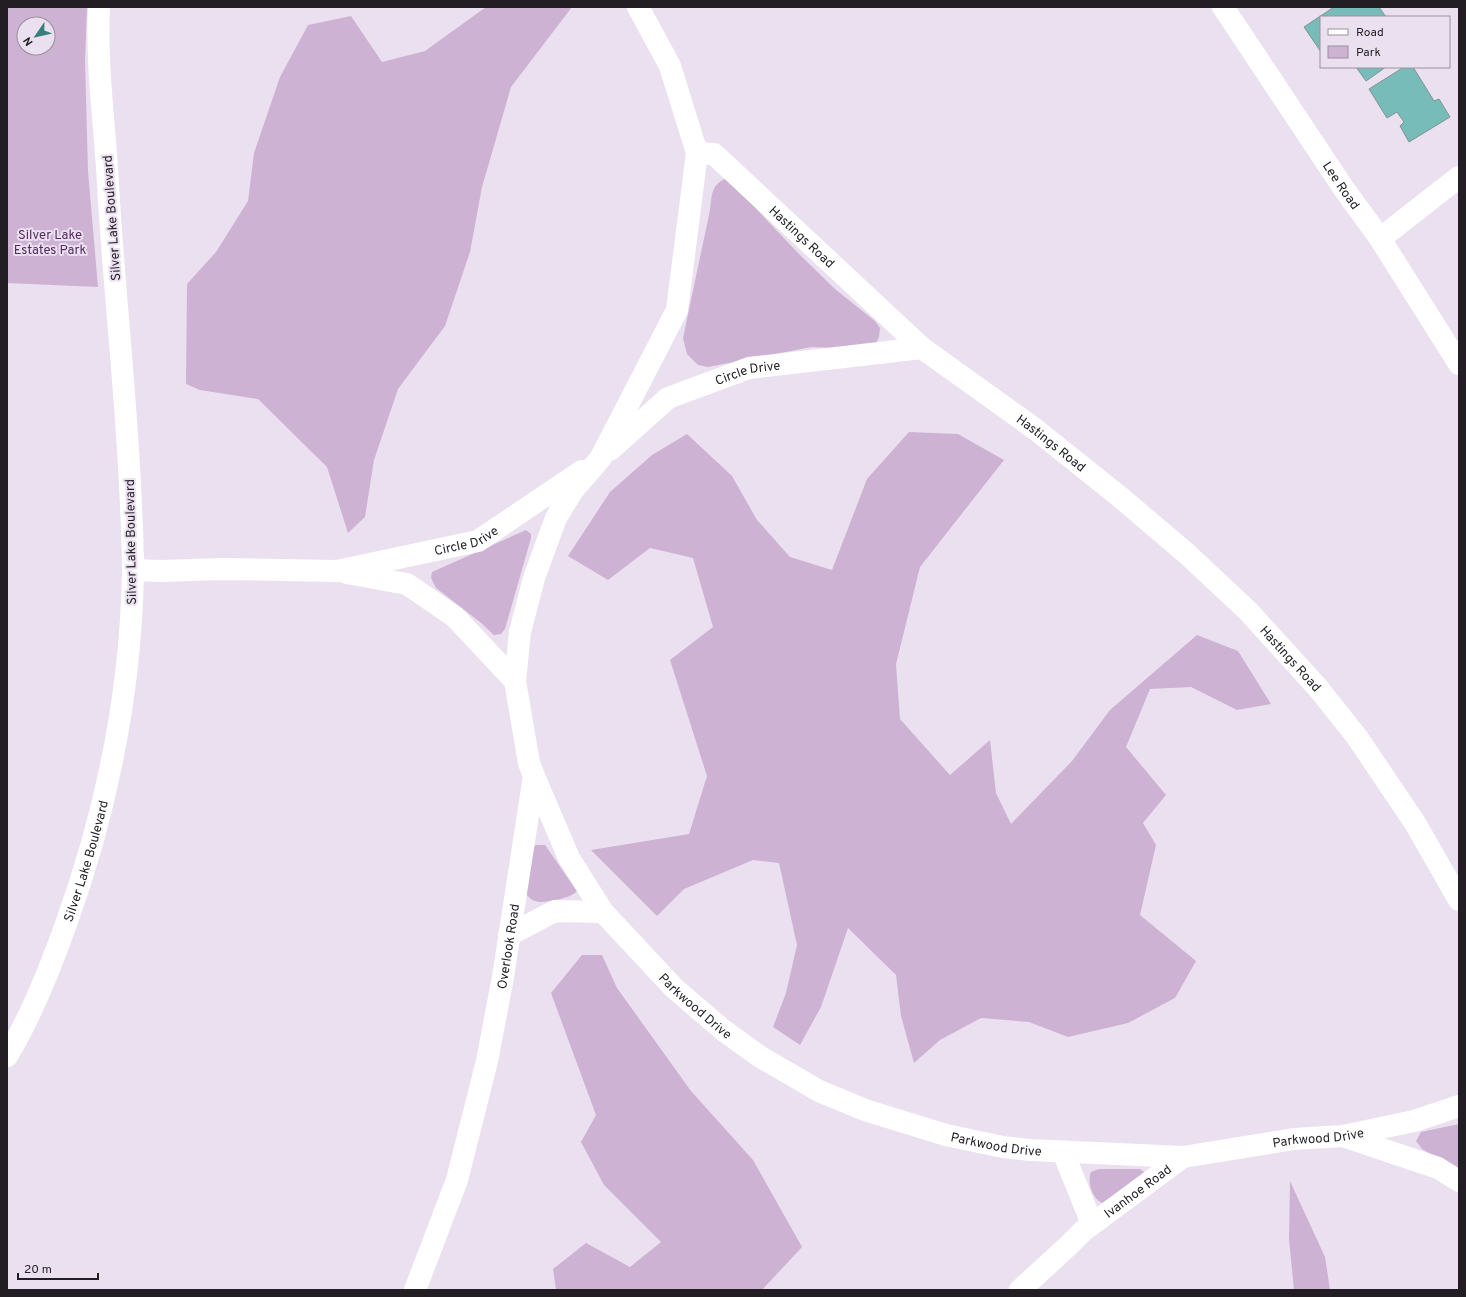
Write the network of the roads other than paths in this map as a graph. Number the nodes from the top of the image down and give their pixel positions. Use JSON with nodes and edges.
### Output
{"nodes":[{"id":1,"x":99,"y":7,"type":"edge"},
{"id":2,"x":638,"y":7,"type":"edge"},
{"id":3,"x":1224,"y":7,"type":"edge"},
{"id":4,"x":698,"y":153,"type":"junction"},
{"id":5,"x":1459,"y":176,"type":"edge"},
{"id":6,"x":1379,"y":237,"type":"junction"},
{"id":7,"x":922,"y":348,"type":"junction"},
{"id":8,"x":1459,"y":364,"type":"edge"},
{"id":9,"x":600,"y":459,"type":"junction"},
{"id":10,"x":133,"y":570,"type":"junction"},
{"id":11,"x":337,"y":571,"type":"junction"},
{"id":12,"x":530,"y":595,"type":"joint"},
{"id":13,"x":515,"y":681,"type":"junction"},
{"id":14,"x":534,"y":776,"type":"junction"},
{"id":15,"x":1459,"y":900,"type":"edge"},
{"id":16,"x":603,"y":912,"type":"junction"},
{"id":17,"x":509,"y":935,"type":"junction"},
{"id":18,"x":7,"y":1056,"type":"edge"},
{"id":19,"x":1459,"y":1106,"type":"edge"},
{"id":20,"x":1343,"y":1136,"type":"junction"},
{"id":21,"x":1063,"y":1152,"type":"junction"},
{"id":22,"x":1182,"y":1157,"type":"junction"},
{"id":23,"x":1459,"y":1182,"type":"edge"},
{"id":24,"x":1092,"y":1224,"type":"junction"},
{"id":25,"x":416,"y":1290,"type":"edge"},
{"id":26,"x":1020,"y":1290,"type":"edge"}],
"edges":[{"from":1,"to":10,"type":"street","name":"Silver Lake Boulevard"},
{"from":2,"to":4,"type":"street"},
{"from":3,"to":6,"type":"street","name":"Lee Road"},
{"from":4,"to":7,"type":"street","name":"Hastings Road"},
{"from":4,"to":9,"type":"street","name":"Circle Drive"},
{"from":5,"to":6,"type":"street"},
{"from":6,"to":8,"type":"street","name":"Lee Road"},
{"from":7,"to":9,"type":"street","name":"Circle Drive"},
{"from":7,"to":15,"type":"street","name":"Hastings Road"},
{"from":9,"to":11,"type":"street","name":"Circle Drive"},
{"from":9,"to":12,"type":"street","name":"Circle Drive"},
{"from":10,"to":11,"type":"street","name":"Circle Drive"},
{"from":10,"to":18,"type":"street","name":"Silver Lake Boulevard"},
{"from":11,"to":13,"type":"street","name":"Circle Drive"},
{"from":12,"to":13,"type":"street","name":"Overlook Road"},
{"from":13,"to":14,"type":"street","name":"Overlook Road"},
{"from":14,"to":16,"type":"street","name":"Parkwood Drive"},
{"from":14,"to":17,"type":"street","name":"Overlook Road"},
{"from":16,"to":17,"type":"street"},
{"from":16,"to":21,"type":"street","name":"Parkwood Drive"},
{"from":17,"to":25,"type":"street","name":"Overlook Road"},
{"from":19,"to":20,"type":"street","name":"Parkwood Drive"},
{"from":20,"to":22,"type":"street","name":"Parkwood Drive"},
{"from":20,"to":23,"type":"street"},
{"from":21,"to":22,"type":"street","name":"Parkwood Drive"},
{"from":21,"to":24,"type":"street","name":"Ivanhoe Road"},
{"from":22,"to":24,"type":"street","name":"Ivanhoe Road"},
{"from":24,"to":26,"type":"street","name":"Ivanhoe Road"}]}
